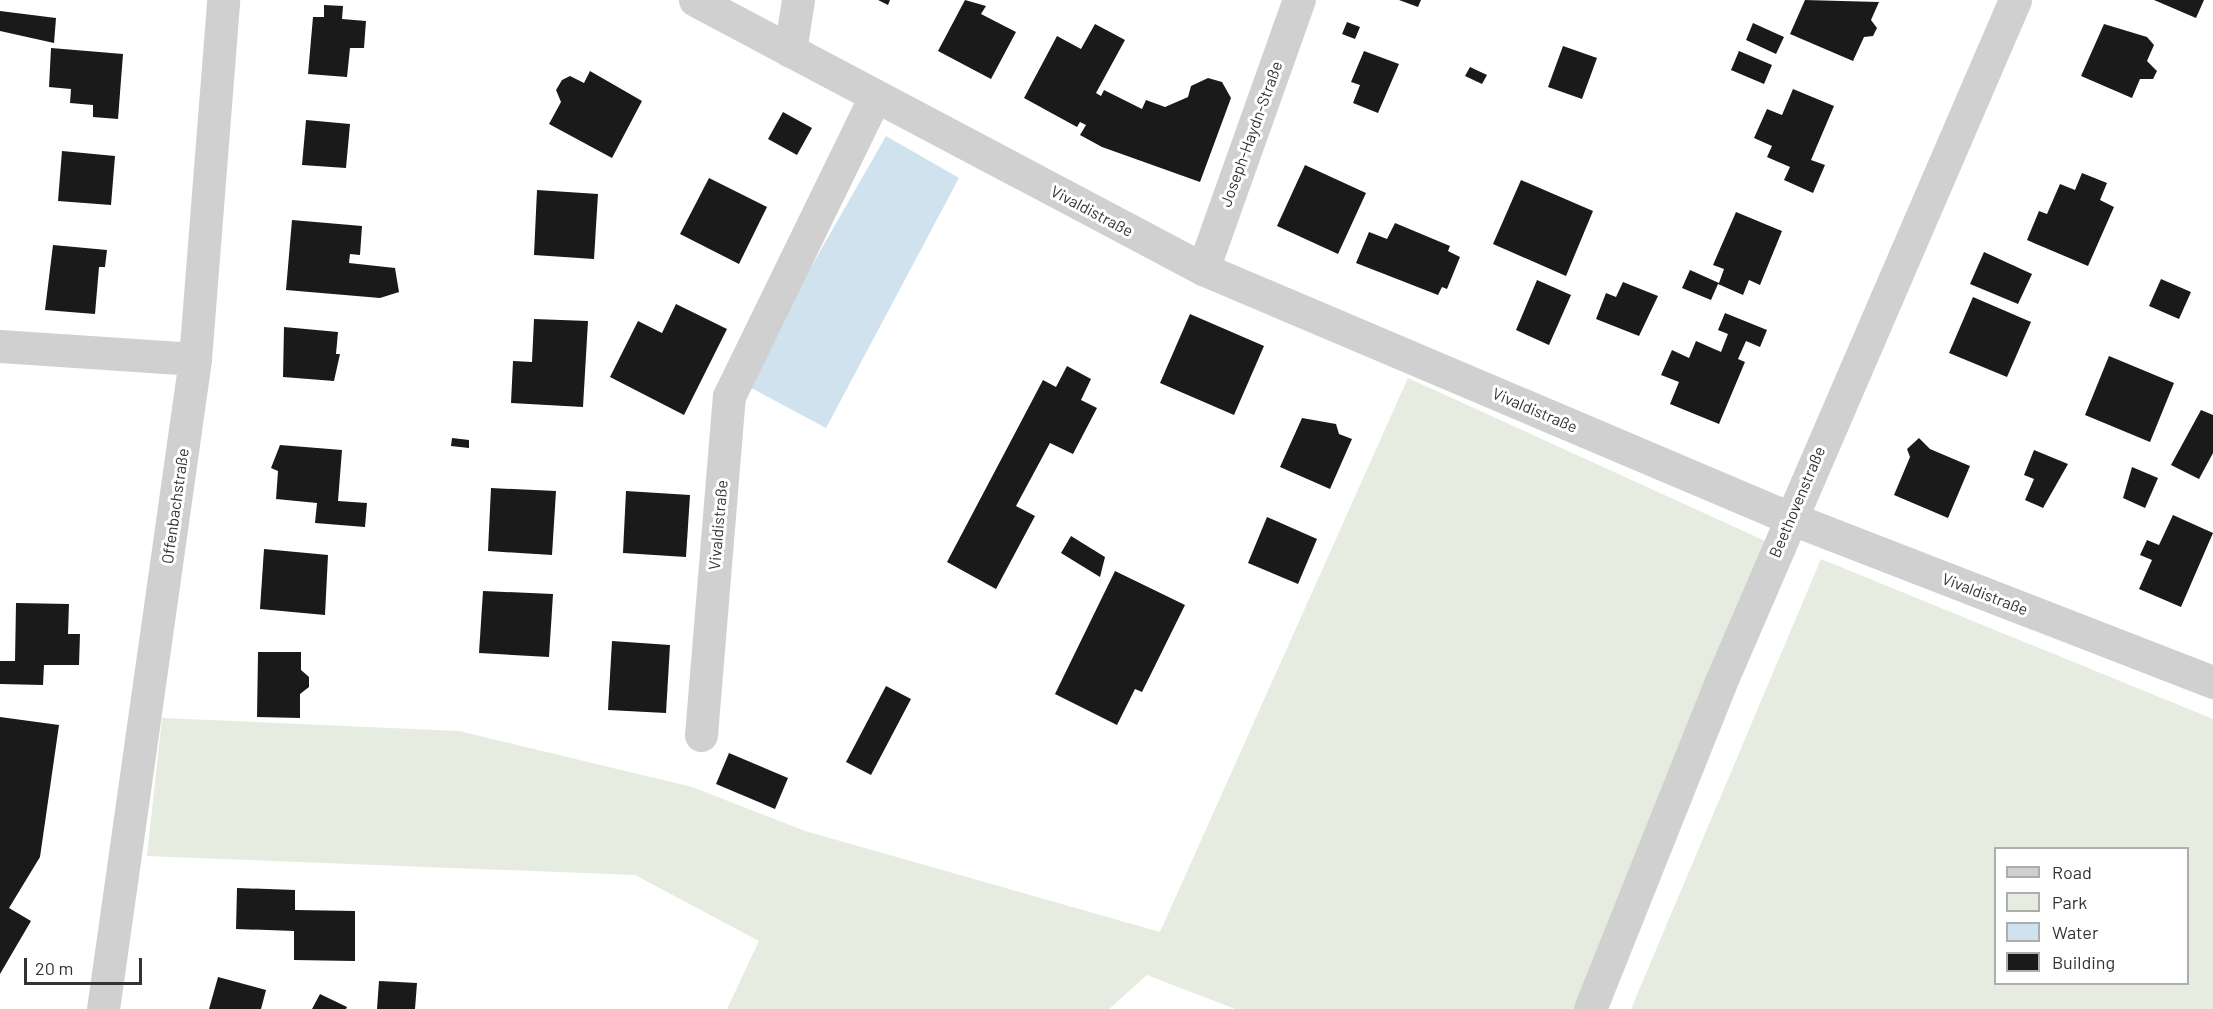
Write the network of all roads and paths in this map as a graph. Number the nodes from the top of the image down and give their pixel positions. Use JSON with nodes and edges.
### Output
{"nodes":[{"id":1,"x":223,"y":0,"type":"edge"},
{"id":2,"x":695,"y":0,"type":"edge"},
{"id":3,"x":798,"y":0,"type":"edge"},
{"id":4,"x":1299,"y":0,"type":"edge"},
{"id":5,"x":2015,"y":0,"type":"edge"},
{"id":6,"x":790,"y":51,"type":"junction"},
{"id":7,"x":875,"y":96,"type":"junction"},
{"id":8,"x":1203,"y":269,"type":"junction"},
{"id":9,"x":0,"y":346,"type":"edge"},
{"id":10,"x":195,"y":359,"type":"junction"},
{"id":11,"x":1790,"y":518,"type":"junction"},
{"id":12,"x":2213,"y":682,"type":"edge"},
{"id":13,"x":701,"y":735,"type":"dead end"},
{"id":14,"x":104,"y":1009,"type":"edge"},
{"id":15,"x":1590,"y":1009,"type":"edge"}],
"edges":[{"from":1,"to":10,"type":"street","name":"Offenbachstraße"},
{"from":2,"to":6,"type":"street","name":"Vivaldistraße"},
{"from":3,"to":6,"type":"street"},
{"from":4,"to":8,"type":"street","name":"Joseph-Haydn-Straße"},
{"from":5,"to":11,"type":"street","name":"Beethovenstraße"},
{"from":6,"to":7,"type":"street","name":"Vivaldistraße"},
{"from":7,"to":8,"type":"street","name":"Vivaldistraße"},
{"from":7,"to":13,"type":"street","name":"Vivaldistraße"},
{"from":8,"to":11,"type":"street","name":"Vivaldistraße"},
{"from":9,"to":10,"type":"street"},
{"from":10,"to":14,"type":"street","name":"Offenbachstraße"},
{"from":11,"to":12,"type":"street","name":"Vivaldistraße"},
{"from":11,"to":15,"type":"street","name":"Beethovenstraße"}]}
